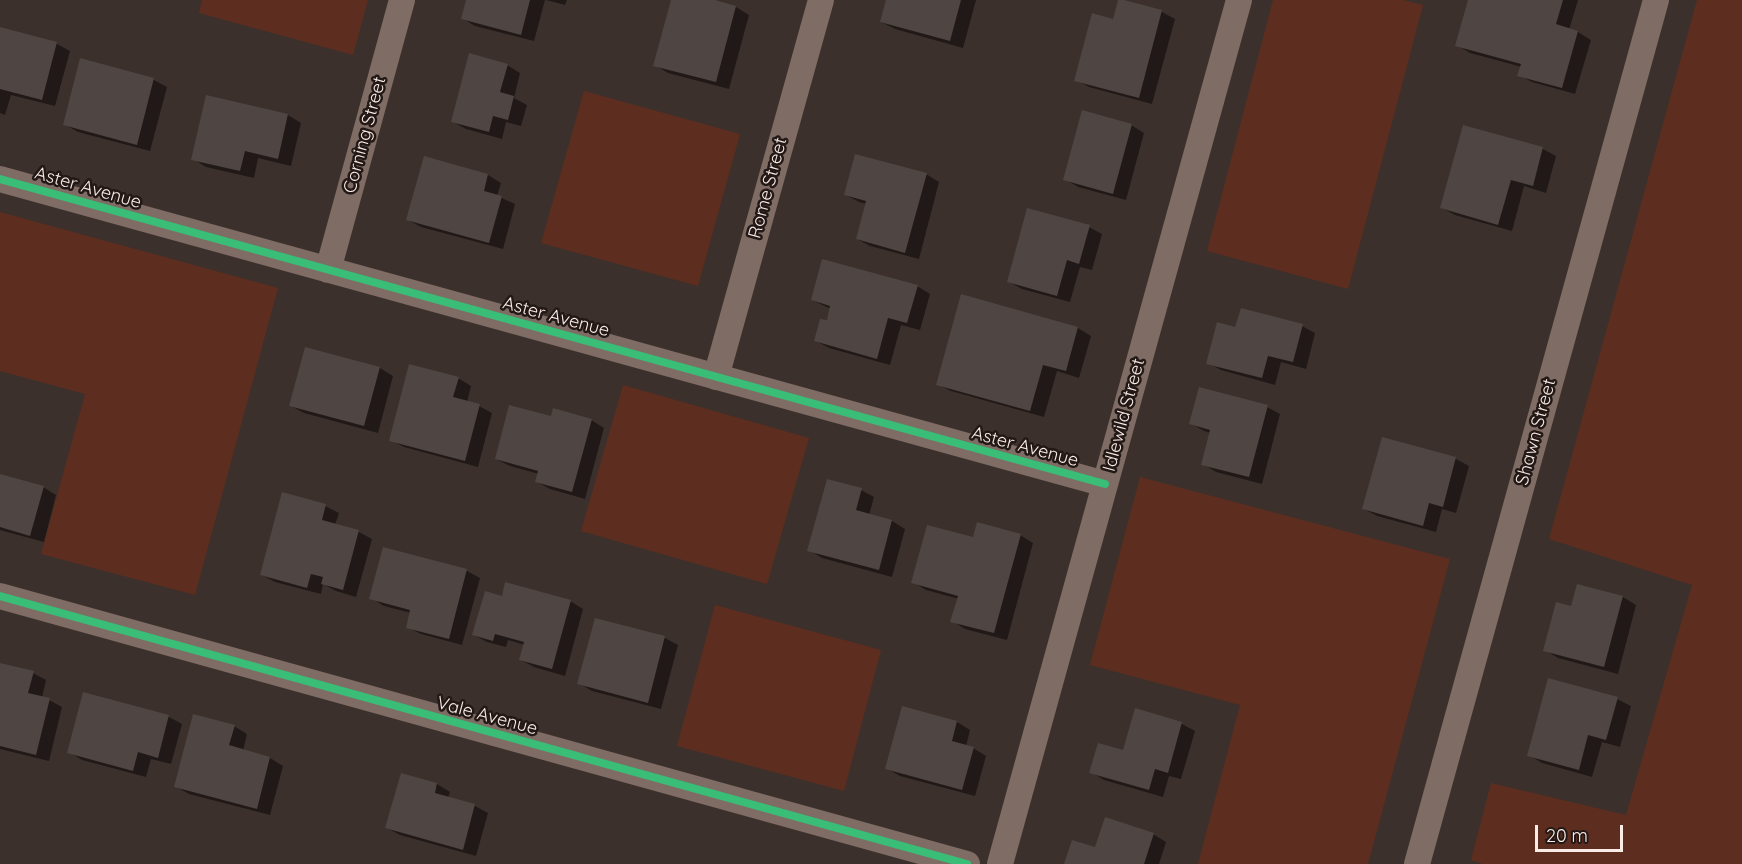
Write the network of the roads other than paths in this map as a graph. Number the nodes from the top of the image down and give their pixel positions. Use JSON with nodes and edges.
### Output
{"nodes":[{"id":1,"x":402,"y":0,"type":"edge"},
{"id":2,"x":820,"y":0,"type":"edge"},
{"id":3,"x":1239,"y":0,"type":"edge"},
{"id":4,"x":1656,"y":0,"type":"edge"},
{"id":5,"x":0,"y":179,"type":"edge"},
{"id":6,"x":328,"y":270,"type":"junction"},
{"id":7,"x":716,"y":377,"type":"junction"},
{"id":8,"x":1105,"y":484,"type":"junction"},
{"id":9,"x":0,"y":596,"type":"edge"},
{"id":10,"x":967,"y":864,"type":"edge"},
{"id":11,"x":1000,"y":864,"type":"edge"},
{"id":12,"x":1417,"y":864,"type":"edge"}],
"edges":[{"from":1,"to":6,"type":"street","name":"Corning Street"},
{"from":2,"to":7,"type":"street","name":"Rome Street"},
{"from":3,"to":8,"type":"street","name":"Idlewild Street"},
{"from":4,"to":12,"type":"street","name":"Shawn Street"},
{"from":5,"to":6,"type":"street","name":"Aster Avenue"},
{"from":6,"to":7,"type":"street","name":"Aster Avenue"},
{"from":7,"to":8,"type":"street","name":"Aster Avenue"},
{"from":8,"to":11,"type":"street","name":"Idlewild Street"},
{"from":9,"to":10,"type":"street","name":"Vale Avenue"}]}
